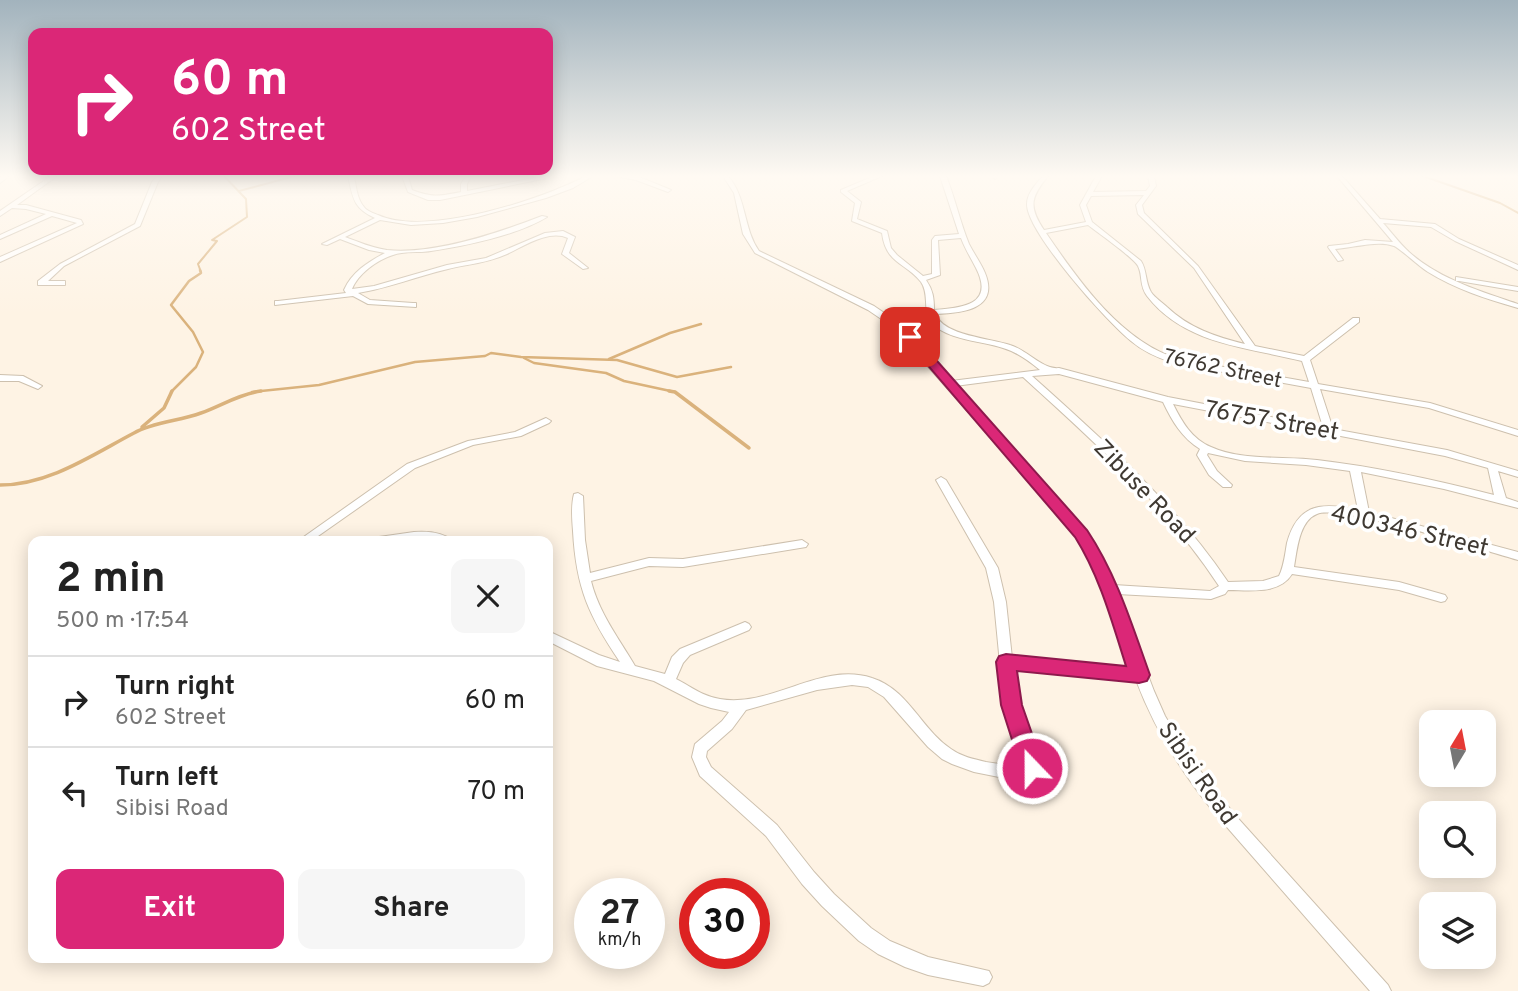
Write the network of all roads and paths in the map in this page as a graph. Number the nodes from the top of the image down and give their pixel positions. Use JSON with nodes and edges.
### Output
{"nodes":[{"id":1,"x":33,"y":222,"type":"edge"},
{"id":2,"x":79,"y":222,"type":"edge"},
{"id":3,"x":139,"y":222,"type":"edge"},
{"id":4,"x":371,"y":222,"type":"edge"},
{"id":5,"x":397,"y":222,"type":"edge"},
{"id":6,"x":433,"y":222,"type":"edge"},
{"id":7,"x":531,"y":222,"type":"edge"},
{"id":8,"x":743,"y":222,"type":"edge"},
{"id":9,"x":860,"y":222,"type":"edge"},
{"id":10,"x":958,"y":222,"type":"edge"},
{"id":11,"x":1035,"y":222,"type":"edge"},
{"id":12,"x":1150,"y":222,"type":"edge"},
{"id":13,"x":1378,"y":222,"type":"edge"},
{"id":14,"x":1394,"y":222,"type":"edge"},
{"id":15,"x":1089,"y":223,"type":"joint"},
{"id":16,"x":1041,"y":232,"type":"junction"},
{"id":17,"x":963,"y":236,"type":"junction"},
{"id":18,"x":0,"y":237,"type":"edge"},
{"id":19,"x":339,"y":237,"type":"junction"},
{"id":20,"x":325,"y":244,"type":"dead end"},
{"id":21,"x":1397,"y":244,"type":"junction"},
{"id":22,"x":393,"y":252,"type":"junction"},
{"id":23,"x":0,"y":260,"type":"edge"},
{"id":24,"x":1340,"y":260,"type":"dead end"},
{"id":25,"x":585,"y":268,"type":"dead end"},
{"id":26,"x":1518,"y":268,"type":"edge"},
{"id":27,"x":1436,"y":274,"type":"junction"},
{"id":28,"x":921,"y":279,"type":"junction"},
{"id":29,"x":62,"y":283,"type":"dead end"},
{"id":30,"x":1518,"y":289,"type":"edge"},
{"id":31,"x":351,"y":293,"type":"junction"},
{"id":32,"x":278,"y":303,"type":"dead end"},
{"id":33,"x":413,"y":304,"type":"dead end"},
{"id":34,"x":1518,"y":306,"type":"edge"},
{"id":35,"x":930,"y":312,"type":"junction"},
{"id":36,"x":1356,"y":320,"type":"dead end"},
{"id":37,"x":1251,"y":346,"type":"junction"},
{"id":38,"x":1306,"y":359,"type":"junction"},
{"id":39,"x":1046,"y":371,"type":"junction"},
{"id":40,"x":1025,"y":374,"type":"junction"},
{"id":41,"x":0,"y":378,"type":"edge"},
{"id":42,"x":951,"y":384,"type":"junction"},
{"id":43,"x":38,"y":386,"type":"dead end"},
{"id":44,"x":1315,"y":386,"type":"junction"},
{"id":45,"x":1167,"y":400,"type":"junction"},
{"id":46,"x":546,"y":421,"type":"dead end"},
{"id":47,"x":1329,"y":430,"type":"junction"},
{"id":48,"x":1518,"y":433,"type":"edge"},
{"id":49,"x":1205,"y":449,"type":"junction"},
{"id":50,"x":1492,"y":466,"type":"junction"},
{"id":51,"x":1355,"y":468,"type":"junction"},
{"id":52,"x":1518,"y":474,"type":"edge"},
{"id":53,"x":941,"y":480,"type":"dead end"},
{"id":54,"x":1227,"y":485,"type":"dead end"},
{"id":55,"x":578,"y":496,"type":"dead end"},
{"id":56,"x":1501,"y":500,"type":"junction"},
{"id":57,"x":1518,"y":505,"type":"edge"},
{"id":58,"x":1364,"y":515,"type":"junction"},
{"id":59,"x":310,"y":536,"type":"edge"},
{"id":60,"x":411,"y":536,"type":"edge"},
{"id":61,"x":430,"y":536,"type":"edge"},
{"id":62,"x":802,"y":544,"type":"dead end"},
{"id":63,"x":1518,"y":556,"type":"edge"},
{"id":64,"x":1290,"y":570,"type":"junction"},
{"id":65,"x":586,"y":578,"type":"junction"},
{"id":66,"x":1225,"y":586,"type":"junction"},
{"id":67,"x":1111,"y":589,"type":"junction"},
{"id":68,"x":1441,"y":598,"type":"dead end"},
{"id":69,"x":745,"y":627,"type":"dead end"},
{"id":70,"x":553,"y":638,"type":"edge"},
{"id":71,"x":1006,"y":662,"type":"junction"},
{"id":72,"x":630,"y":668,"type":"junction"},
{"id":73,"x":1139,"y":675,"type":"junction"},
{"id":74,"x":669,"y":681,"type":"junction"},
{"id":75,"x":742,"y":705,"type":"junction"},
{"id":76,"x":983,"y":977,"type":"dead end"},
{"id":77,"x":1382,"y":991,"type":"edge"}],
"edges":[{"from":1,"to":18,"type":"street"},
{"from":2,"to":23,"type":"street"},
{"from":3,"to":29,"type":"street"},
{"from":4,"to":19,"type":"street"},
{"from":5,"to":6,"type":"street"},
{"from":7,"to":22,"type":"street"},
{"from":8,"to":42,"type":"street","name":"Sibisi Road"},
{"from":9,"to":28,"type":"street"},
{"from":10,"to":17,"type":"street"},
{"from":11,"to":16,"type":"street","name":"76762 Street"},
{"from":12,"to":37,"type":"street"},
{"from":13,"to":21,"type":"street"},
{"from":14,"to":26,"type":"street"},
{"from":15,"to":16,"type":"street"},
{"from":15,"to":37,"type":"street","name":"76762 Street"},
{"from":16,"to":44,"type":"street","name":"76762 Street"},
{"from":17,"to":28,"type":"street"},
{"from":17,"to":35,"type":"street"},
{"from":19,"to":20,"type":"street"},
{"from":19,"to":22,"type":"street"},
{"from":21,"to":24,"type":"street"},
{"from":21,"to":27,"type":"street"},
{"from":22,"to":31,"type":"street"},
{"from":25,"to":31,"type":"street"},
{"from":27,"to":30,"type":"street"},
{"from":27,"to":34,"type":"street"},
{"from":28,"to":35,"type":"street"},
{"from":31,"to":32,"type":"street"},
{"from":31,"to":33,"type":"street"},
{"from":35,"to":39,"type":"street"},
{"from":36,"to":38,"type":"street"},
{"from":37,"to":38,"type":"street","name":"76762 Street"},
{"from":38,"to":44,"type":"street"},
{"from":39,"to":40,"type":"street","name":"76757 Street"},
{"from":39,"to":45,"type":"street","name":"76757 Street"},
{"from":40,"to":42,"type":"street"},
{"from":40,"to":66,"type":"street","name":"Zibuse Road"},
{"from":41,"to":43,"type":"street"},
{"from":42,"to":67,"type":"street","name":"Sibisi Road"},
{"from":44,"to":47,"type":"street"},
{"from":44,"to":48,"type":"street","name":"76762 Street"},
{"from":45,"to":47,"type":"street","name":"76757 Street"},
{"from":45,"to":49,"type":"street"},
{"from":46,"to":59,"type":"street"},
{"from":47,"to":50,"type":"street","name":"76757 Street"},
{"from":49,"to":51,"type":"street"},
{"from":49,"to":54,"type":"street"},
{"from":50,"to":52,"type":"street","name":"76757 Street"},
{"from":50,"to":56,"type":"street"},
{"from":51,"to":56,"type":"street"},
{"from":51,"to":58,"type":"street"},
{"from":53,"to":71,"type":"street"},
{"from":55,"to":65,"type":"street"},
{"from":56,"to":57,"type":"street"},
{"from":58,"to":63,"type":"street","name":"400346 Street"},
{"from":58,"to":64,"type":"street","name":"400346 Street"},
{"from":60,"to":61,"type":"street"},
{"from":62,"to":65,"type":"street"},
{"from":64,"to":66,"type":"street"},
{"from":64,"to":68,"type":"street"},
{"from":65,"to":72,"type":"street"},
{"from":66,"to":67,"type":"street"},
{"from":67,"to":73,"type":"street","name":"Sibisi Road"},
{"from":69,"to":74,"type":"street"},
{"from":70,"to":72,"type":"street"},
{"from":71,"to":73,"type":"street"},
{"from":71,"to":75,"type":"street"},
{"from":72,"to":74,"type":"street"},
{"from":73,"to":77,"type":"street","name":"Sibisi Road"},
{"from":74,"to":75,"type":"street"},
{"from":75,"to":76,"type":"street"}]}
